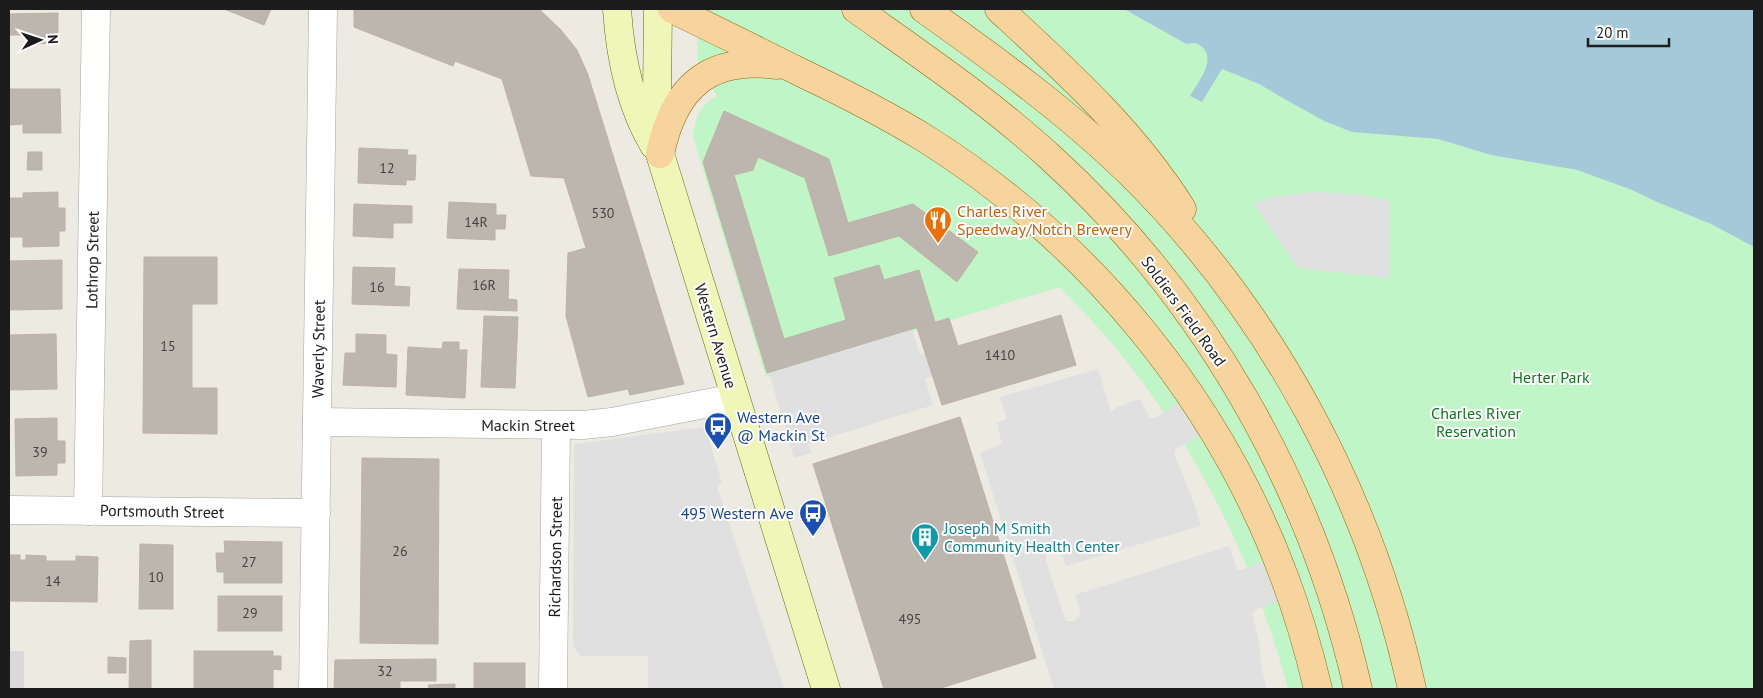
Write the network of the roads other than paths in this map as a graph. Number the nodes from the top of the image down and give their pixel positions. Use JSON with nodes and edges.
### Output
{"nodes":[{"id":1,"x":96,"y":9,"type":"edge"},
{"id":2,"x":323,"y":9,"type":"edge"},
{"id":3,"x":617,"y":9,"type":"edge"},
{"id":4,"x":658,"y":9,"type":"edge"},
{"id":5,"x":672,"y":9,"type":"edge"},
{"id":6,"x":856,"y":9,"type":"edge"},
{"id":7,"x":924,"y":9,"type":"edge"},
{"id":8,"x":999,"y":9,"type":"edge"},
{"id":9,"x":788,"y":66,"type":"junction"},
{"id":10,"x":660,"y":154,"type":"junction"},
{"id":11,"x":1216,"y":269,"type":"junction"},
{"id":12,"x":735,"y":398,"type":"junction"},
{"id":13,"x":317,"y":422,"type":"junction"},
{"id":14,"x":556,"y":426,"type":"junction"},
{"id":15,"x":9,"y":510,"type":"edge"},
{"id":16,"x":88,"y":510,"type":"junction"},
{"id":17,"x":316,"y":513,"type":"junction"},
{"id":18,"x":313,"y":689,"type":"edge"},
{"id":19,"x":553,"y":689,"type":"edge"},
{"id":20,"x":826,"y":689,"type":"edge"},
{"id":21,"x":1318,"y":689,"type":"edge"},
{"id":22,"x":1358,"y":689,"type":"edge"},
{"id":23,"x":1412,"y":689,"type":"edge"}],
"edges":[{"from":1,"to":16,"type":"street","name":"Lothrop Street"},
{"from":2,"to":13,"type":"street","name":"Waverly Street"},
{"from":3,"to":10,"type":"main road","name":"Western Avenue"},
{"from":4,"to":10,"type":"main road","name":"Western Avenue"},
{"from":5,"to":9,"type":"main road"},
{"from":6,"to":22,"type":"main road","name":"Soldiers Field Road"},
{"from":7,"to":11,"type":"main road"},
{"from":8,"to":11,"type":"main road"},
{"from":9,"to":10,"type":"main road"},
{"from":9,"to":21,"type":"main road"},
{"from":10,"to":12,"type":"main road","name":"Western Avenue"},
{"from":11,"to":23,"type":"main road"},
{"from":12,"to":14,"type":"street","name":"Mackin Street"},
{"from":12,"to":20,"type":"main road","name":"Western Avenue"},
{"from":13,"to":14,"type":"street","name":"Mackin Street"},
{"from":13,"to":17,"type":"street","name":"Waverly Street"},
{"from":14,"to":19,"type":"street","name":"Richardson Street"},
{"from":15,"to":16,"type":"street","name":"Portsmouth Street"},
{"from":16,"to":17,"type":"street","name":"Portsmouth Street"},
{"from":17,"to":18,"type":"street","name":"Waverly Street"}]}
